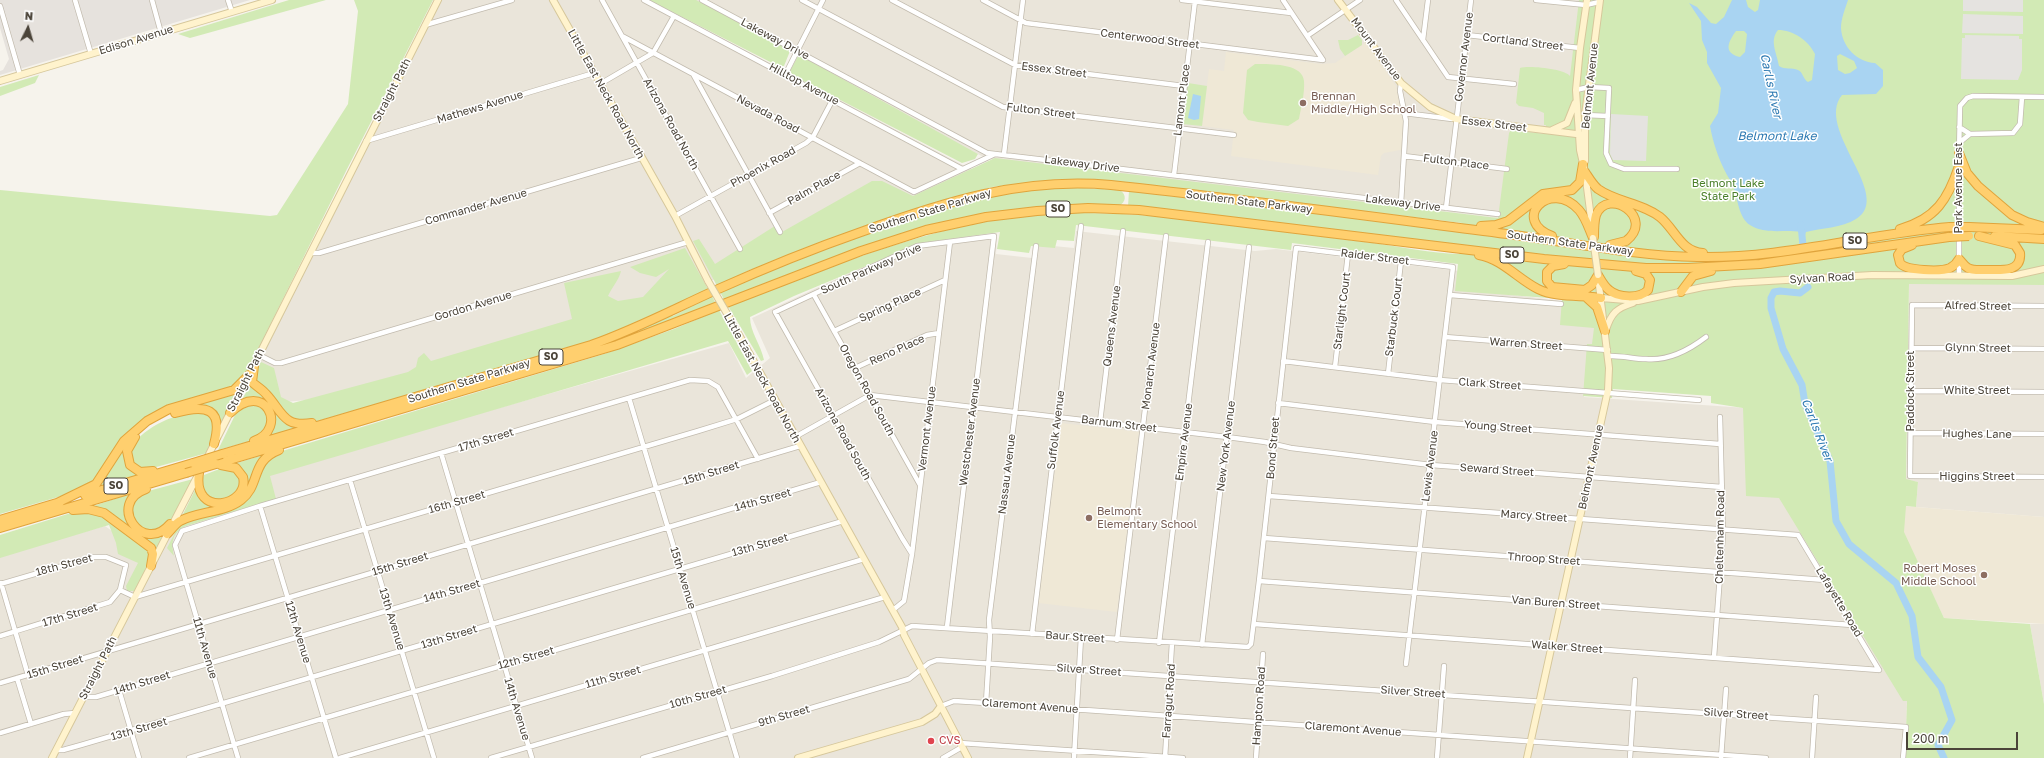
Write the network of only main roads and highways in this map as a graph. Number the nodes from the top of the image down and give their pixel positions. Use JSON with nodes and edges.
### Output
{"nodes":[{"id":1,"x":272,"y":0,"type":"edge"},
{"id":2,"x":438,"y":0,"type":"edge"},
{"id":3,"x":553,"y":0,"type":"edge"},
{"id":4,"x":1338,"y":0,"type":"edge"},
{"id":5,"x":1600,"y":1,"type":"edge"},
{"id":6,"x":1587,"y":3,"type":"edge"},
{"id":7,"x":0,"y":81,"type":"edge"},
{"id":8,"x":1576,"y":97,"type":"junction"},
{"id":9,"x":1585,"y":115,"type":"junction"},
{"id":10,"x":1577,"y":116,"type":"junction"},
{"id":11,"x":1456,"y":119,"type":"joint"},
{"id":12,"x":1549,"y":131,"type":"junction"},
{"id":13,"x":1582,"y":135,"type":"junction"},
{"id":14,"x":1959,"y":154,"type":"road end"},
{"id":15,"x":1583,"y":164,"type":"junction"},
{"id":16,"x":1959,"y":166,"type":"road end"},
{"id":17,"x":1585,"y":172,"type":"junction"},
{"id":18,"x":1452,"y":226,"type":"junction"},
{"id":19,"x":2044,"y":227,"type":"edge"},
{"id":20,"x":2044,"y":230,"type":"edge"},
{"id":21,"x":1979,"y":236,"type":"junction"},
{"id":22,"x":1876,"y":237,"type":"junction"},
{"id":23,"x":1929,"y":239,"type":"junction"},
{"id":24,"x":2044,"y":239,"type":"edge"},
{"id":25,"x":1563,"y":241,"type":"junction"},
{"id":26,"x":1595,"y":242,"type":"junction"},
{"id":27,"x":1450,"y":247,"type":"junction"},
{"id":28,"x":1735,"y":257,"type":"junction"},
{"id":29,"x":1574,"y":262,"type":"junction"},
{"id":30,"x":1606,"y":265,"type":"junction"},
{"id":31,"x":1739,"y":266,"type":"junction"},
{"id":32,"x":2044,"y":269,"type":"edge"},
{"id":33,"x":1598,"y":275,"type":"junction"},
{"id":34,"x":1681,"y":292,"type":"junction"},
{"id":35,"x":1584,"y":296,"type":"junction"},
{"id":36,"x":1601,"y":298,"type":"junction"},
{"id":37,"x":1644,"y":300,"type":"junction"},
{"id":38,"x":1605,"y":331,"type":"junction"},
{"id":39,"x":254,"y":366,"type":"junction"},
{"id":40,"x":249,"y":375,"type":"junction"},
{"id":41,"x":230,"y":413,"type":"junction"},
{"id":42,"x":336,"y":420,"type":"junction"},
{"id":43,"x":303,"y":438,"type":"junction"},
{"id":44,"x":214,"y":444,"type":"junction"},
{"id":45,"x":236,"y":450,"type":"junction"},
{"id":46,"x":216,"y":464,"type":"junction"},
{"id":47,"x":178,"y":467,"type":"junction"},
{"id":48,"x":199,"y":473,"type":"junction"},
{"id":49,"x":164,"y":480,"type":"junction"},
{"id":50,"x":55,"y":508,"type":"junction"},
{"id":51,"x":176,"y":517,"type":"junction"},
{"id":52,"x":0,"y":520,"type":"edge"},
{"id":53,"x":0,"y":528,"type":"edge"},
{"id":54,"x":167,"y":534,"type":"junction"},
{"id":55,"x":151,"y":566,"type":"junction"},
{"id":56,"x":941,"y":706,"type":"junction"},
{"id":57,"x":52,"y":758,"type":"edge"},
{"id":58,"x":798,"y":758,"type":"edge"},
{"id":59,"x":968,"y":758,"type":"edge"},
{"id":60,"x":1527,"y":758,"type":"edge"}],
"edges":[{"from":1,"to":7,"type":"main road","name":"Edison Avenue"},
{"from":2,"to":39,"type":"main road","name":"Straight Path"},
{"from":3,"to":56,"type":"main road","name":"Little East Neck Road North","bridge":true},
{"from":4,"to":11,"type":"main road","name":"Mount Avenue"},
{"from":5,"to":9,"type":"main road","name":"Belmont Avenue"},
{"from":6,"to":8,"type":"main road","name":"Belmont Avenue"},
{"from":8,"to":10,"type":"main road","name":"Belmont Avenue"},
{"from":8,"to":12,"type":"main road"},
{"from":9,"to":10,"type":"main road"},
{"from":9,"to":13,"type":"main road","name":"Belmont Avenue"},
{"from":10,"to":13,"type":"main road","name":"Belmont Avenue"},
{"from":11,"to":12,"type":"main road","name":"Essex Street"},
{"from":12,"to":13,"type":"main road","name":"Essex Street"},
{"from":13,"to":15,"type":"main road","name":"Belmont Avenue"},
{"from":13,"to":17,"type":"main road","name":"Belmont Avenue"},
{"from":14,"to":19,"type":"highway"},
{"from":15,"to":17,"type":"main road","name":"Belmont Avenue"},
{"from":15,"to":18,"type":"highway"},
{"from":16,"to":22,"type":"highway"},
{"from":17,"to":26,"type":"main road","name":"Belmont Avenue"},
{"from":17,"to":28,"type":"highway"},
{"from":18,"to":25,"type":"highway","name":"Southern State Parkway","number":"SO"},
{"from":18,"to":42,"type":"highway","name":"Southern State Parkway","number":"SO"},
{"from":20,"to":22,"type":"highway","name":"Southern State Parkway","number":"SO","bridge":true},
{"from":21,"to":23,"type":"highway","name":"Southern State Parkway","number":"SO","bridge":true},
{"from":21,"to":23,"type":"highway"},
{"from":21,"to":24,"type":"highway","name":"Southern State Parkway","number":"SO"},
{"from":22,"to":28,"type":"highway","name":"Southern State Parkway","number":"SO"},
{"from":23,"to":31,"type":"highway","name":"Southern State Parkway","number":"SO"},
{"from":25,"to":26,"type":"highway","name":"Southern State Parkway","number":"SO"},
{"from":25,"to":26,"type":"highway"},
{"from":26,"to":26,"type":"highway"},
{"from":26,"to":28,"type":"highway","name":"Southern State Parkway","number":"SO"},
{"from":26,"to":33,"type":"main road","name":"Belmont Avenue","bridge":true},
{"from":27,"to":29,"type":"highway","name":"Southern State Parkway","number":"SO"},
{"from":27,"to":35,"type":"highway"},
{"from":27,"to":43,"type":"highway","name":"Southern State Parkway","number":"SO"},
{"from":29,"to":30,"type":"highway","name":"Southern State Parkway","number":"SO"},
{"from":29,"to":33,"type":"highway"},
{"from":30,"to":31,"type":"highway","name":"Southern State Parkway","number":"SO"},
{"from":30,"to":33,"type":"highway"},
{"from":31,"to":34,"type":"highway"},
{"from":32,"to":34,"type":"main road","name":"Sylvan Road"},
{"from":33,"to":36,"type":"main road","name":"Belmont Avenue"},
{"from":34,"to":37,"type":"main road","name":"Sylvan Road"},
{"from":35,"to":36,"type":"highway"},
{"from":35,"to":38,"type":"highway"},
{"from":36,"to":37,"type":"main road","name":"Sylvan Road"},
{"from":36,"to":38,"type":"main road","name":"Belmont Avenue"},
{"from":37,"to":38,"type":"main road"},
{"from":38,"to":60,"type":"main road","name":"Belmont Avenue"},
{"from":39,"to":40,"type":"main road","name":"Straight Path"},
{"from":39,"to":42,"type":"highway"},
{"from":40,"to":41,"type":"main road","name":"Straight Path"},
{"from":40,"to":50,"type":"highway"},
{"from":41,"to":44,"type":"main road","name":"Straight Path"},
{"from":41,"to":45,"type":"highway"},
{"from":42,"to":45,"type":"highway","name":"Southern State Parkway","number":"SO"},
{"from":43,"to":46,"type":"highway","name":"Southern State Parkway","number":"SO"},
{"from":43,"to":54,"type":"highway"},
{"from":44,"to":47,"type":"highway"},
{"from":44,"to":48,"type":"main road","name":"Straight Path"},
{"from":45,"to":47,"type":"highway","name":"Southern State Parkway","number":"SO","bridge":true},
{"from":46,"to":48,"type":"highway"},
{"from":46,"to":49,"type":"highway","name":"Southern State Parkway","number":"SO","bridge":true},
{"from":47,"to":50,"type":"highway","name":"Southern State Parkway","number":"SO"},
{"from":48,"to":51,"type":"main road","name":"Straight Path"},
{"from":49,"to":50,"type":"highway","name":"Southern State Parkway","number":"SO"},
{"from":49,"to":51,"type":"highway"},
{"from":50,"to":52,"type":"highway","name":"Southern State Parkway","number":"SO"},
{"from":50,"to":53,"type":"highway","name":"Southern State Parkway","number":"SO"},
{"from":50,"to":55,"type":"highway"},
{"from":51,"to":54,"type":"main road","name":"Straight Path"},
{"from":54,"to":55,"type":"main road","name":"Straight Path"},
{"from":55,"to":57,"type":"main road","name":"Straight Path"},
{"from":56,"to":58,"type":"main road"},
{"from":56,"to":59,"type":"main road","name":"Little East Neck Road North"}]}
